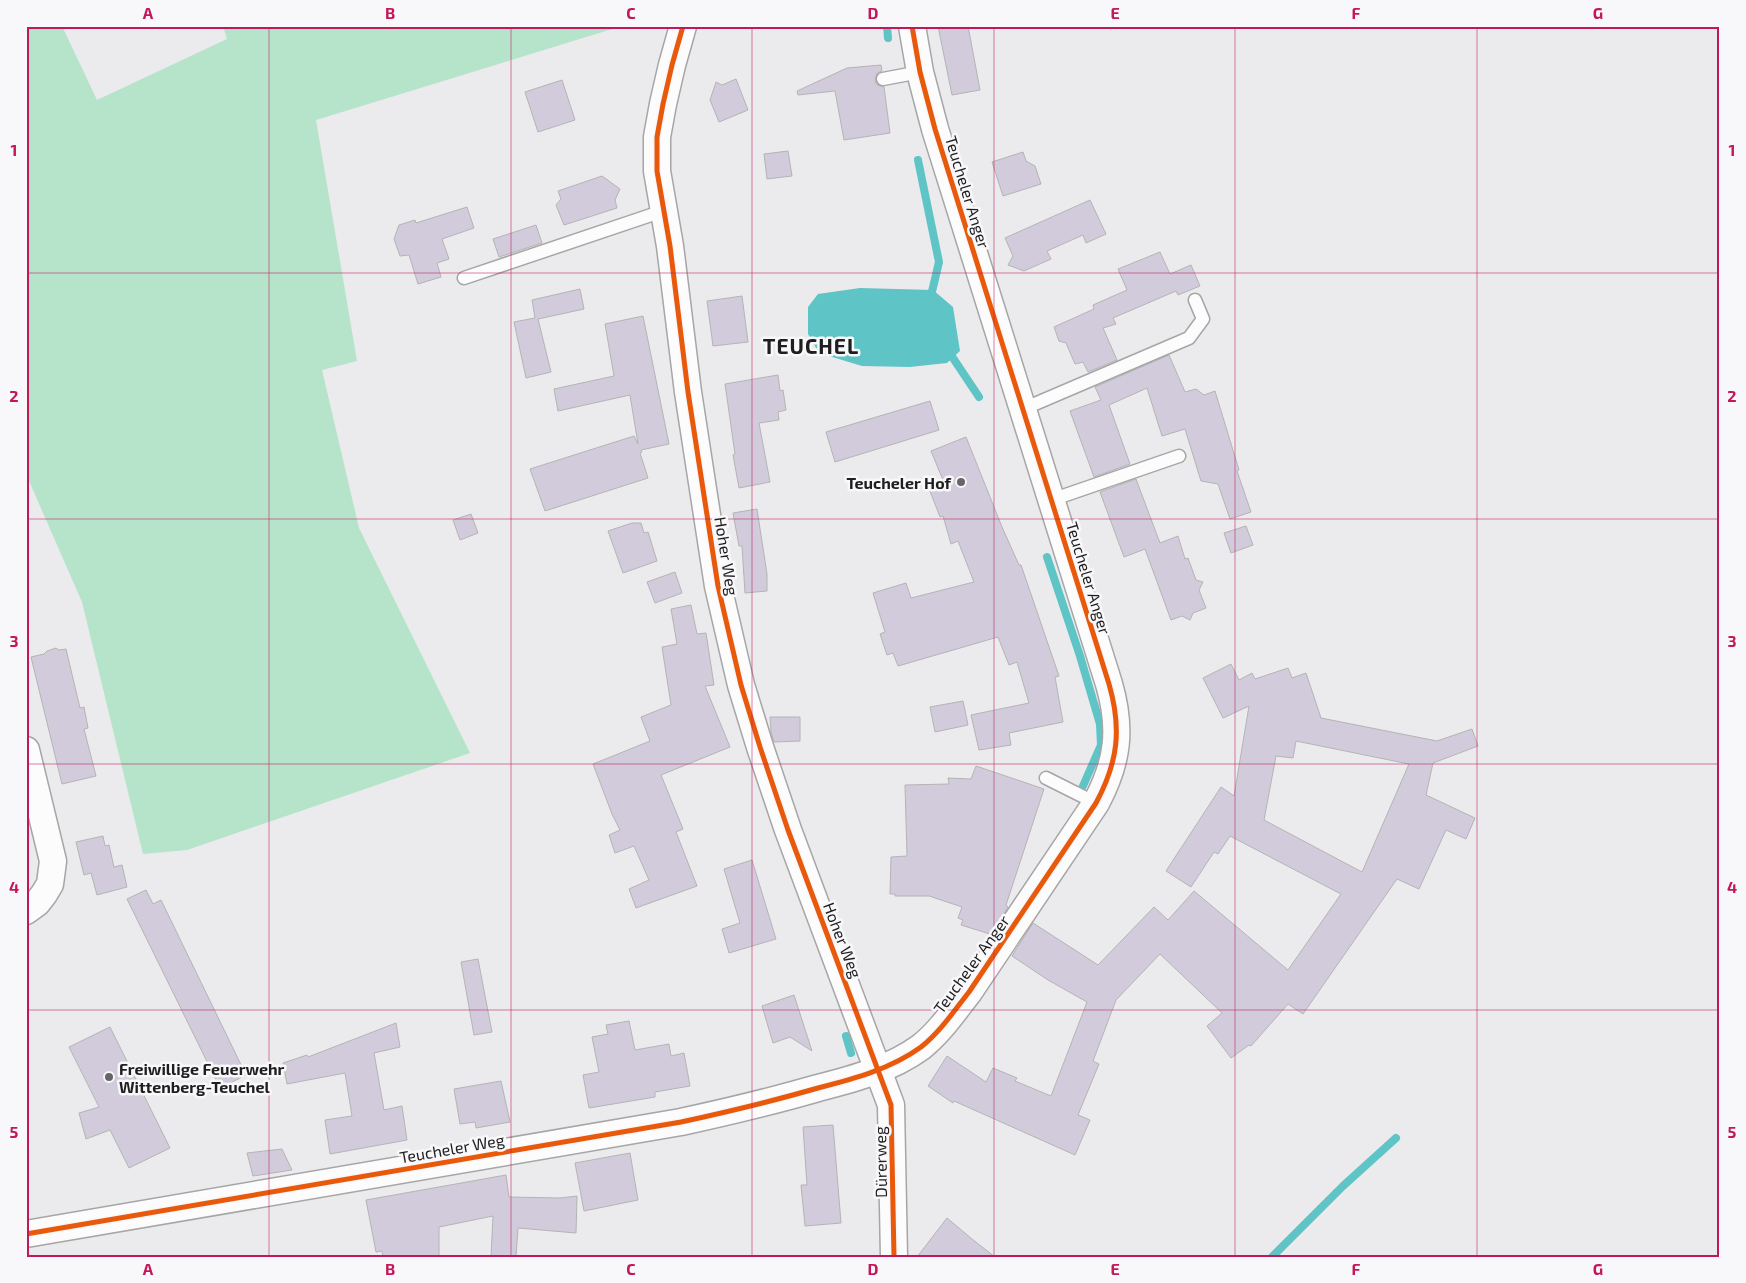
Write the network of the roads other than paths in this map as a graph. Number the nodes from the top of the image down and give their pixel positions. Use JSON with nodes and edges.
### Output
{"nodes":[{"id":1,"x":683,"y":26,"type":"edge"},
{"id":2,"x":912,"y":26,"type":"edge"},
{"id":3,"x":920,"y":72,"type":"junction"},
{"id":4,"x":884,"y":79,"type":"dead end"},
{"id":5,"x":663,"y":211,"type":"junction"},
{"id":6,"x":464,"y":278,"type":"dead end"},
{"id":7,"x":1195,"y":300,"type":"dead end"},
{"id":8,"x":1023,"y":409,"type":"junction"},
{"id":9,"x":1179,"y":456,"type":"dead end"},
{"id":10,"x":1051,"y":500,"type":"junction"},
{"id":11,"x":26,"y":750,"type":"edge"},
{"id":12,"x":1046,"y":778,"type":"dead end"},
{"id":13,"x":1096,"y":803,"type":"junction"},
{"id":14,"x":26,"y":911,"type":"edge"},
{"id":15,"x":878,"y":1070,"type":"junction"},
{"id":16,"x":26,"y":1234,"type":"edge"},
{"id":17,"x":894,"y":1257,"type":"edge"}],
"edges":[{"from":1,"to":5,"type":"street","name":"Hoher Weg"},
{"from":2,"to":3,"type":"street","name":"Teucheler Anger"},
{"from":3,"to":4,"type":"lane"},
{"from":3,"to":8,"type":"street","name":"Teucheler Anger"},
{"from":5,"to":6,"type":"lane"},
{"from":5,"to":15,"type":"street","name":"Hoher Weg"},
{"from":7,"to":8,"type":"lane"},
{"from":8,"to":10,"type":"street","name":"Teucheler Anger"},
{"from":9,"to":10,"type":"lane"},
{"from":10,"to":13,"type":"street","name":"Teucheler Anger"},
{"from":11,"to":14,"type":"street"},
{"from":12,"to":13,"type":"lane"},
{"from":13,"to":15,"type":"street","name":"Teucheler Anger"},
{"from":15,"to":16,"type":"street","name":"Teucheler Weg"},
{"from":15,"to":17,"type":"street","name":"Dürerweg"}]}
